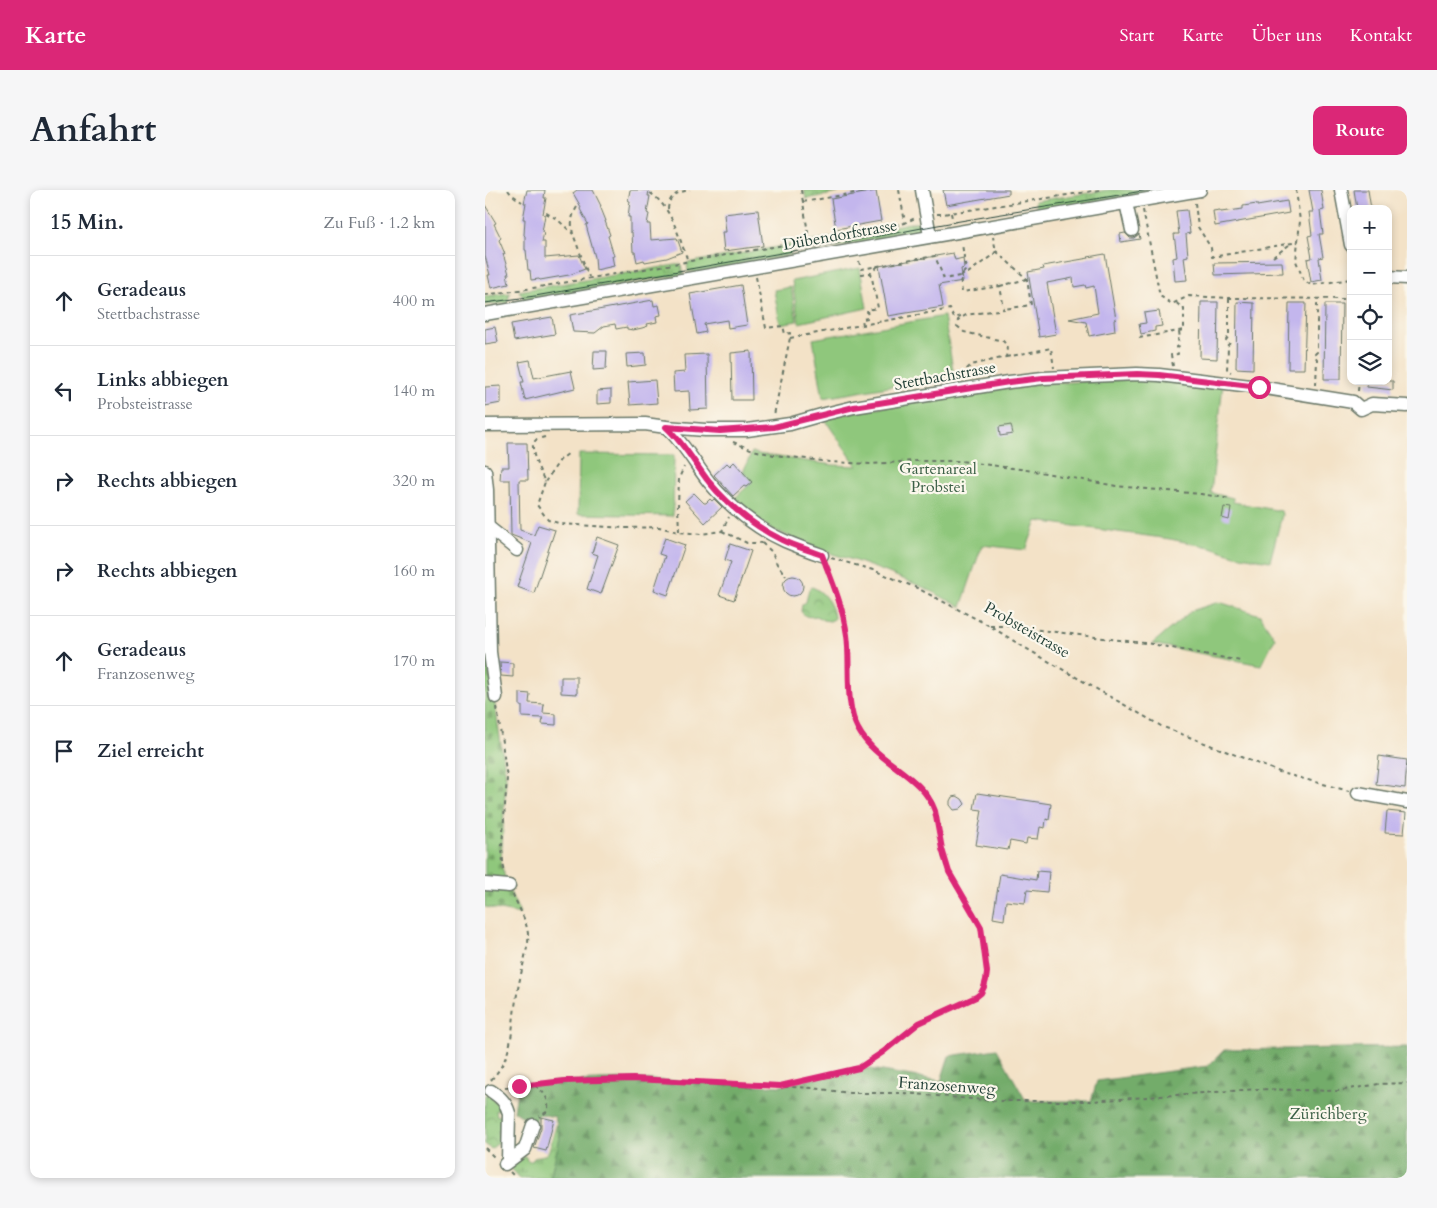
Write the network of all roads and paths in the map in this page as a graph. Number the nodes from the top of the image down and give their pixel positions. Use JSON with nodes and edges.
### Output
{"nodes":[{"id":1,"x":508,"y":190,"type":"edge"},
{"id":2,"x":690,"y":190,"type":"edge"},
{"id":3,"x":801,"y":190,"type":"edge"},
{"id":4,"x":872,"y":190,"type":"edge"},
{"id":5,"x":899,"y":190,"type":"edge"},
{"id":6,"x":922,"y":190,"type":"edge"},
{"id":7,"x":1100,"y":190,"type":"edge"},
{"id":8,"x":1296,"y":190,"type":"edge"},
{"id":9,"x":1341,"y":190,"type":"edge"},
{"id":10,"x":1088,"y":191,"type":"edge"},
{"id":11,"x":650,"y":194,"type":"dead end"},
{"id":12,"x":1197,"y":194,"type":"edge"},
{"id":13,"x":522,"y":202,"type":"dead end"},
{"id":14,"x":803,"y":202,"type":"junction"},
{"id":15,"x":1126,"y":203,"type":"junction"},
{"id":16,"x":577,"y":207,"type":"dead end"},
{"id":17,"x":1143,"y":208,"type":"dead end"},
{"id":18,"x":668,"y":211,"type":"junction"},
{"id":19,"x":546,"y":213,"type":"dead end"},
{"id":20,"x":934,"y":213,"type":"dead end"},
{"id":21,"x":921,"y":216,"type":"dead end"},
{"id":22,"x":905,"y":223,"type":"junction"},
{"id":23,"x":1347,"y":223,"type":"edge"},
{"id":24,"x":1132,"y":230,"type":"dead end"},
{"id":25,"x":573,"y":234,"type":"junction"},
{"id":26,"x":930,"y":236,"type":"junction"},
{"id":27,"x":993,"y":237,"type":"dead end"},
{"id":28,"x":809,"y":240,"type":"junction"},
{"id":29,"x":1298,"y":242,"type":"junction"},
{"id":30,"x":962,"y":244,"type":"dead end"},
{"id":31,"x":1290,"y":244,"type":"junction"},
{"id":32,"x":995,"y":251,"type":"junction"},
{"id":33,"x":1273,"y":256,"type":"dead end"},
{"id":34,"x":859,"y":260,"type":"dead end"},
{"id":35,"x":689,"y":261,"type":"junction"},
{"id":36,"x":879,"y":265,"type":"junction"},
{"id":37,"x":871,"y":273,"type":"junction"},
{"id":38,"x":861,"y":274,"type":"dead end"},
{"id":39,"x":755,"y":275,"type":"dead end"},
{"id":40,"x":960,"y":276,"type":"junction"},
{"id":41,"x":1392,"y":277,"type":"edge"},
{"id":42,"x":590,"y":278,"type":"junction"},
{"id":43,"x":1407,"y":278,"type":"edge"},
{"id":44,"x":1027,"y":279,"type":"junction"},
{"id":45,"x":1347,"y":280,"type":"edge"},
{"id":46,"x":1000,"y":286,"type":"junction"},
{"id":47,"x":485,"y":295,"type":"edge"},
{"id":48,"x":1229,"y":298,"type":"junction"},
{"id":49,"x":1347,"y":299,"type":"edge"},
{"id":50,"x":1317,"y":300,"type":"junction"},
{"id":51,"x":1175,"y":302,"type":"junction"},
{"id":52,"x":1004,"y":309,"type":"junction"},
{"id":53,"x":485,"y":314,"type":"edge"},
{"id":54,"x":966,"y":316,"type":"junction"},
{"id":55,"x":863,"y":325,"type":"junction"},
{"id":56,"x":1179,"y":331,"type":"junction"},
{"id":57,"x":790,"y":338,"type":"junction"},
{"id":58,"x":1139,"y":338,"type":"dead end"},
{"id":59,"x":1006,"y":357,"type":"junction"},
{"id":60,"x":1235,"y":373,"type":"dead end"},
{"id":61,"x":1175,"y":377,"type":"junction"},
{"id":62,"x":1055,"y":378,"type":"junction"},
{"id":63,"x":1359,"y":385,"type":"edge"},
{"id":64,"x":966,"y":390,"type":"junction"},
{"id":65,"x":1315,"y":396,"type":"junction"},
{"id":66,"x":1358,"y":396,"type":"dead end"},
{"id":67,"x":1407,"y":406,"type":"edge"},
{"id":68,"x":485,"y":425,"type":"edge"},
{"id":69,"x":666,"y":427,"type":"junction"},
{"id":70,"x":774,"y":427,"type":"junction"},
{"id":71,"x":549,"y":437,"type":"dead end"},
{"id":72,"x":729,"y":440,"type":"dead end"},
{"id":73,"x":569,"y":453,"type":"dead end"},
{"id":74,"x":687,"y":460,"type":"dead end"},
{"id":75,"x":485,"y":471,"type":"edge"},
{"id":76,"x":545,"y":482,"type":"junction"},
{"id":77,"x":1231,"y":499,"type":"dead end"},
{"id":78,"x":731,"y":513,"type":"dead end"},
{"id":79,"x":487,"y":526,"type":"junction"},
{"id":80,"x":722,"y":531,"type":"junction"},
{"id":81,"x":679,"y":532,"type":"junction"},
{"id":82,"x":517,"y":550,"type":"dead end"},
{"id":83,"x":822,"y":555,"type":"junction"},
{"id":84,"x":787,"y":576,"type":"dead end"},
{"id":85,"x":487,"y":607,"type":"edge"},
{"id":86,"x":990,"y":626,"type":"junction"},
{"id":87,"x":1241,"y":660,"type":"dead end"},
{"id":88,"x":496,"y":698,"type":"dead end"},
{"id":89,"x":1358,"y":794,"type":"joint"},
{"id":90,"x":1407,"y":802,"type":"edge"},
{"id":91,"x":485,"y":884,"type":"edge"},
{"id":92,"x":509,"y":886,"type":"dead end"},
{"id":93,"x":1407,"y":1083,"type":"edge"},
{"id":94,"x":534,"y":1084,"type":"junction"},
{"id":95,"x":780,"y":1086,"type":"junction"},
{"id":96,"x":491,"y":1091,"type":"joint"},
{"id":97,"x":533,"y":1125,"type":"joint"},
{"id":98,"x":508,"y":1167,"type":"junction"},
{"id":99,"x":516,"y":1178,"type":"edge"}],
"edges":[{"from":1,"to":13,"type":"path"},
{"from":2,"to":18,"type":"path"},
{"from":3,"to":14,"type":"path"},
{"from":4,"to":14,"type":"path"},
{"from":5,"to":22,"type":"path"},
{"from":6,"to":26,"type":"street"},
{"from":7,"to":10,"type":"path"},
{"from":8,"to":29,"type":"path"},
{"from":9,"to":23,"type":"street"},
{"from":10,"to":20,"type":"path"},
{"from":11,"to":18,"type":"path"},
{"from":12,"to":15,"type":"street","name":"Dübendorfstrasse"},
{"from":12,"to":31,"type":"path"},
{"from":14,"to":28,"type":"path"},
{"from":15,"to":24,"type":"street"},
{"from":15,"to":26,"type":"street","name":"Dübendorfstrasse"},
{"from":16,"to":25,"type":"path"},
{"from":17,"to":51,"type":"path"},
{"from":18,"to":35,"type":"path"},
{"from":19,"to":25,"type":"path"},
{"from":21,"to":22,"type":"path"},
{"from":22,"to":28,"type":"path"},
{"from":25,"to":42,"type":"path"},
{"from":26,"to":53,"type":"street","name":"Dübendorfstrasse"},
{"from":27,"to":32,"type":"path"},
{"from":28,"to":35,"type":"path"},
{"from":29,"to":31,"type":"path"},
{"from":29,"to":45,"type":"path"},
{"from":30,"to":40,"type":"path"},
{"from":31,"to":33,"type":"path"},
{"from":32,"to":40,"type":"path"},
{"from":32,"to":44,"type":"path"},
{"from":34,"to":36,"type":"path"},
{"from":35,"to":42,"type":"path"},
{"from":36,"to":37,"type":"path"},
{"from":36,"to":40,"type":"path"},
{"from":37,"to":38,"type":"path"},
{"from":37,"to":55,"type":"path"},
{"from":39,"to":57,"type":"path"},
{"from":40,"to":46,"type":"path"},
{"from":41,"to":43,"type":"street"},
{"from":42,"to":47,"type":"path"},
{"from":44,"to":46,"type":"path"},
{"from":44,"to":52,"type":"path"},
{"from":46,"to":52,"type":"path"},
{"from":48,"to":50,"type":"path"},
{"from":48,"to":51,"type":"path"},
{"from":48,"to":60,"type":"path"},
{"from":49,"to":50,"type":"path"},
{"from":50,"to":65,"type":"path"},
{"from":51,"to":56,"type":"path"},
{"from":52,"to":54,"type":"path"},
{"from":54,"to":55,"type":"path"},
{"from":54,"to":59,"type":"path"},
{"from":55,"to":57,"type":"path"},
{"from":56,"to":58,"type":"path"},
{"from":56,"to":61,"type":"path"},
{"from":57,"to":70,"type":"path"},
{"from":59,"to":62,"type":"path"},
{"from":59,"to":64,"type":"path"},
{"from":61,"to":62,"type":"street","name":"Stettbachstrasse"},
{"from":61,"to":65,"type":"street","name":"Stettbachstrasse"},
{"from":62,"to":64,"type":"street","name":"Stettbachstrasse"},
{"from":63,"to":66,"type":"path"},
{"from":64,"to":70,"type":"street","name":"Stettbachstrasse"},
{"from":65,"to":67,"type":"street","name":"Stettbachstrasse"},
{"from":68,"to":69,"type":"street","name":"Stettbachstrasse"},
{"from":69,"to":70,"type":"street","name":"Stettbachstrasse"},
{"from":69,"to":83,"type":"street"},
{"from":71,"to":76,"type":"path"},
{"from":72,"to":77,"type":"path"},
{"from":73,"to":76,"type":"path"},
{"from":74,"to":81,"type":"path"},
{"from":75,"to":79,"type":"street"},
{"from":76,"to":81,"type":"path"},
{"from":78,"to":80,"type":"path"},
{"from":79,"to":82,"type":"street"},
{"from":79,"to":85,"type":"street"},
{"from":80,"to":81,"type":"path"},
{"from":80,"to":84,"type":"path"},
{"from":83,"to":86,"type":"path","name":"Probsteistrasse"},
{"from":83,"to":95,"type":"path"},
{"from":85,"to":88,"type":"street"},
{"from":86,"to":87,"type":"path"},
{"from":86,"to":89,"type":"path","name":"Probsteistrasse"},
{"from":89,"to":90,"type":"street"},
{"from":91,"to":92,"type":"street"},
{"from":93,"to":95,"type":"path","name":"Franzosenweg"},
{"from":94,"to":95,"type":"path","name":"Franzosenweg"},
{"from":94,"to":96,"type":"path","name":"Franzosenweg"},
{"from":94,"to":97,"type":"path"},
{"from":96,"to":98,"type":"street"},
{"from":97,"to":98,"type":"street"},
{"from":98,"to":99,"type":"path"}]}
